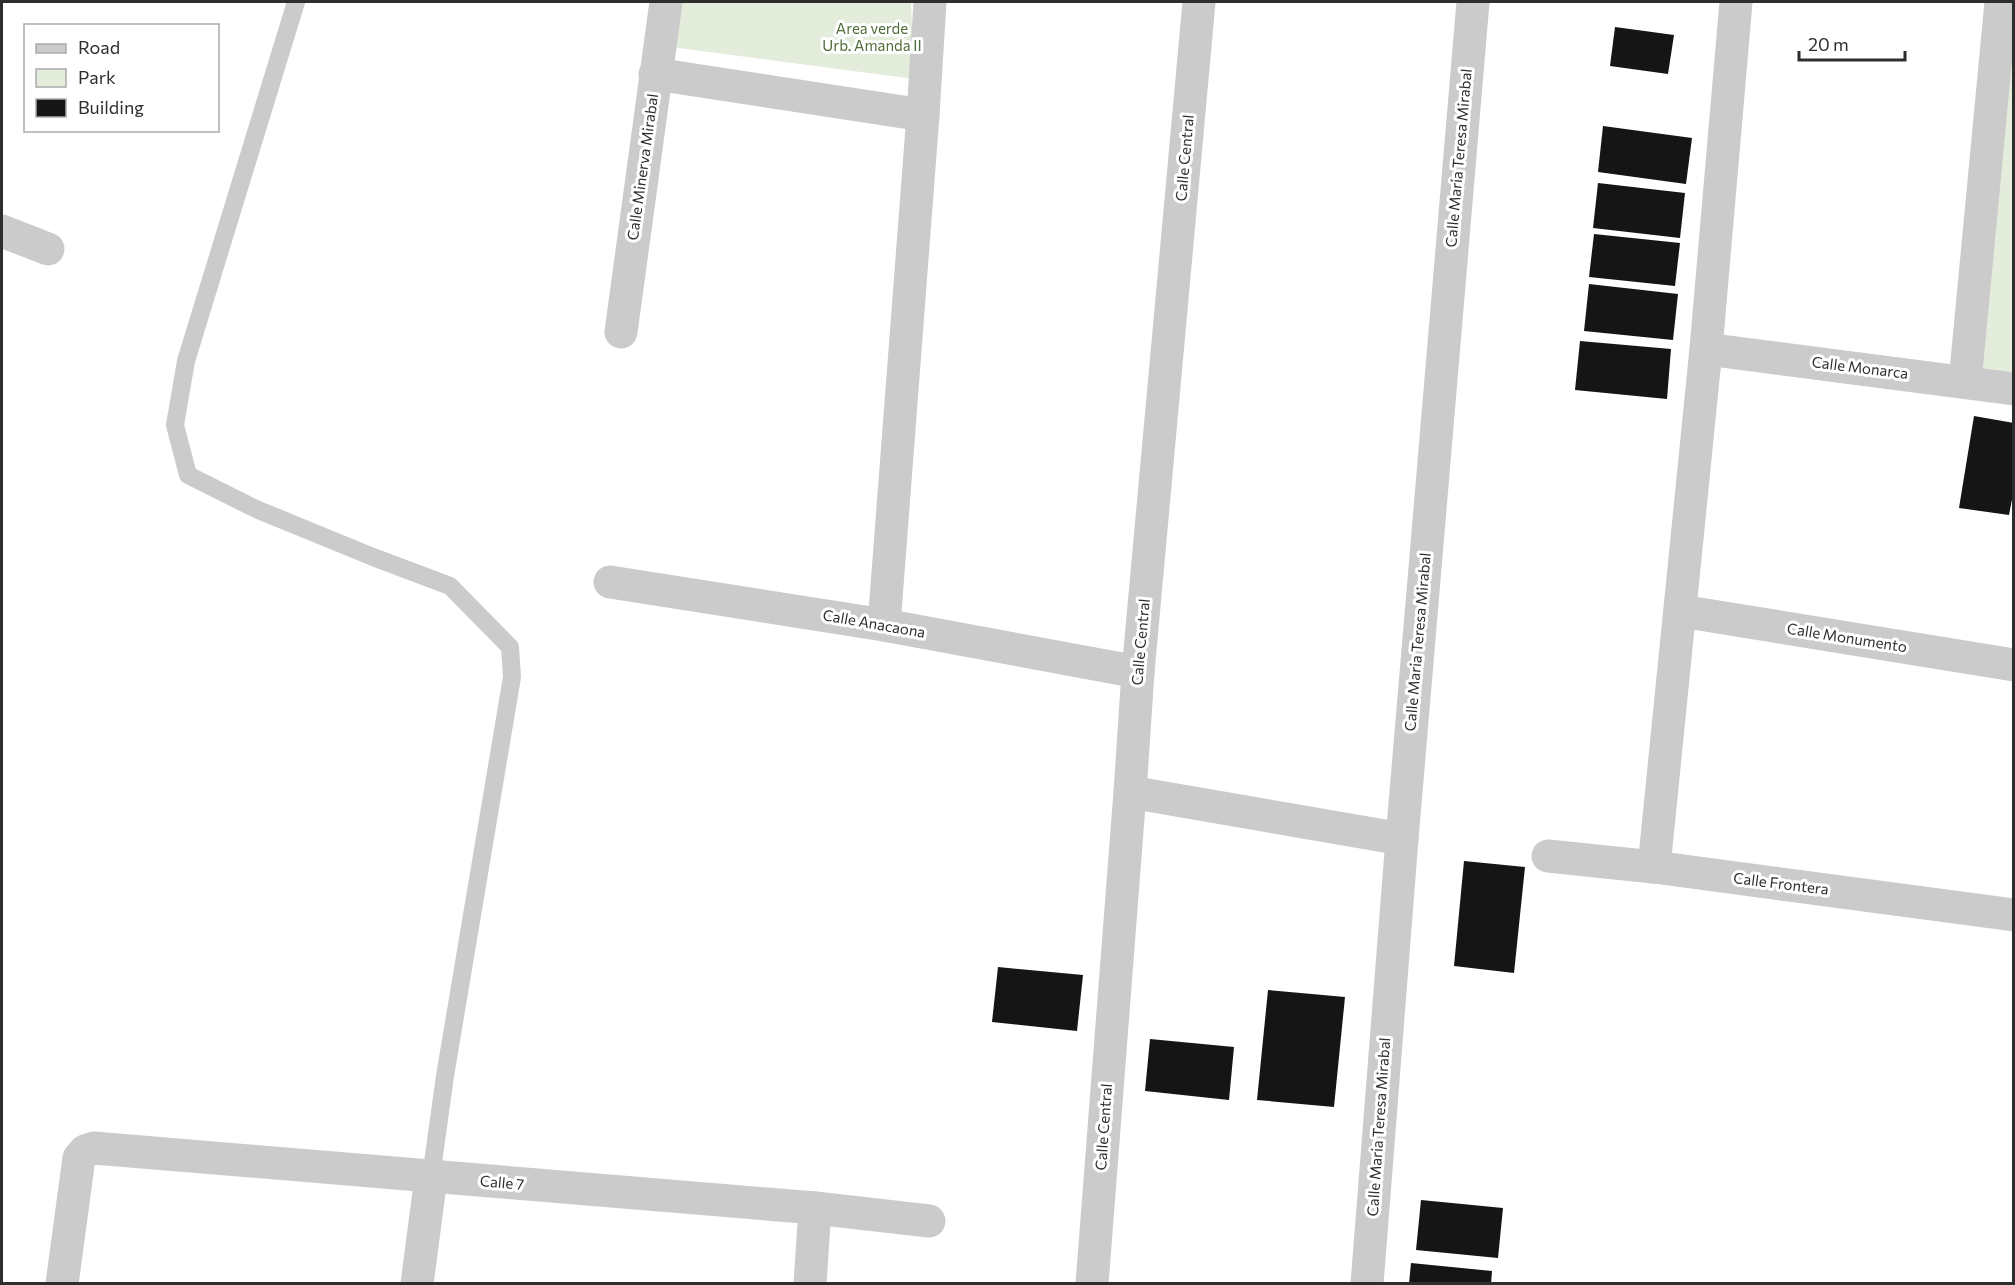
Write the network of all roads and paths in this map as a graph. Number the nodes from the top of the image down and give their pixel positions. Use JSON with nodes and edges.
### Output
{"nodes":[{"id":1,"x":296,"y":2,"type":"edge"},
{"id":2,"x":666,"y":2,"type":"edge"},
{"id":3,"x":930,"y":2,"type":"edge"},
{"id":4,"x":1199,"y":2,"type":"edge"},
{"id":5,"x":1473,"y":2,"type":"edge"},
{"id":6,"x":1736,"y":2,"type":"edge"},
{"id":7,"x":2001,"y":2,"type":"edge"},
{"id":8,"x":656,"y":74,"type":"junction"},
{"id":9,"x":923,"y":115,"type":"junction"},
{"id":10,"x":2,"y":231,"type":"edge"},
{"id":11,"x":48,"y":249,"type":"dead end"},
{"id":12,"x":621,"y":332,"type":"dead end"},
{"id":13,"x":1706,"y":349,"type":"junction"},
{"id":14,"x":1965,"y":382,"type":"junction"},
{"id":15,"x":2013,"y":388,"type":"edge"},
{"id":16,"x":610,"y":582,"type":"dead end"},
{"id":17,"x":1681,"y":611,"type":"junction"},
{"id":18,"x":884,"y":625,"type":"junction"},
{"id":19,"x":2013,"y":665,"type":"edge"},
{"id":20,"x":1138,"y":672,"type":"junction"},
{"id":21,"x":1130,"y":792,"type":"junction"},
{"id":22,"x":1402,"y":839,"type":"junction"},
{"id":23,"x":1548,"y":856,"type":"dead end"},
{"id":24,"x":1654,"y":867,"type":"junction"},
{"id":25,"x":2013,"y":915,"type":"edge"},
{"id":26,"x":431,"y":1177,"type":"junction"},
{"id":27,"x":815,"y":1208,"type":"junction"},
{"id":28,"x":929,"y":1221,"type":"dead end"},
{"id":29,"x":62,"y":1284,"type":"edge"},
{"id":30,"x":417,"y":1284,"type":"edge"},
{"id":31,"x":810,"y":1284,"type":"edge"},
{"id":32,"x":1092,"y":1284,"type":"edge"},
{"id":33,"x":1367,"y":1284,"type":"edge"}],
"edges":[{"from":1,"to":26,"type":"lane"},
{"from":2,"to":8,"type":"street","name":"Calle Minerva Mirabal"},
{"from":3,"to":9,"type":"street"},
{"from":4,"to":20,"type":"street","name":"Calle Central"},
{"from":5,"to":22,"type":"street","name":"Calle Maria Teresa Mirabal"},
{"from":6,"to":13,"type":"street"},
{"from":7,"to":14,"type":"street"},
{"from":8,"to":9,"type":"street"},
{"from":8,"to":12,"type":"street","name":"Calle Minerva Mirabal"},
{"from":9,"to":18,"type":"street"},
{"from":10,"to":11,"type":"street"},
{"from":13,"to":14,"type":"street","name":"Calle Monarca"},
{"from":13,"to":17,"type":"street"},
{"from":14,"to":15,"type":"street","name":"Calle Monarca"},
{"from":16,"to":18,"type":"street","name":"Calle Anacaona"},
{"from":17,"to":19,"type":"street","name":"Calle Monumento"},
{"from":17,"to":24,"type":"street"},
{"from":18,"to":20,"type":"street","name":"Calle Anacaona"},
{"from":20,"to":21,"type":"street","name":"Calle Central"},
{"from":21,"to":22,"type":"street"},
{"from":21,"to":32,"type":"street","name":"Calle Central"},
{"from":22,"to":33,"type":"street","name":"Calle Maria Teresa Mirabal"},
{"from":23,"to":24,"type":"street","name":"Calle Frontera"},
{"from":24,"to":25,"type":"street","name":"Calle Frontera"},
{"from":26,"to":27,"type":"street","name":"Calle 7"},
{"from":26,"to":29,"type":"street","name":"Calle 7"},
{"from":26,"to":30,"type":"street"},
{"from":27,"to":28,"type":"street","name":"Calle 7"},
{"from":27,"to":31,"type":"street"}]}
